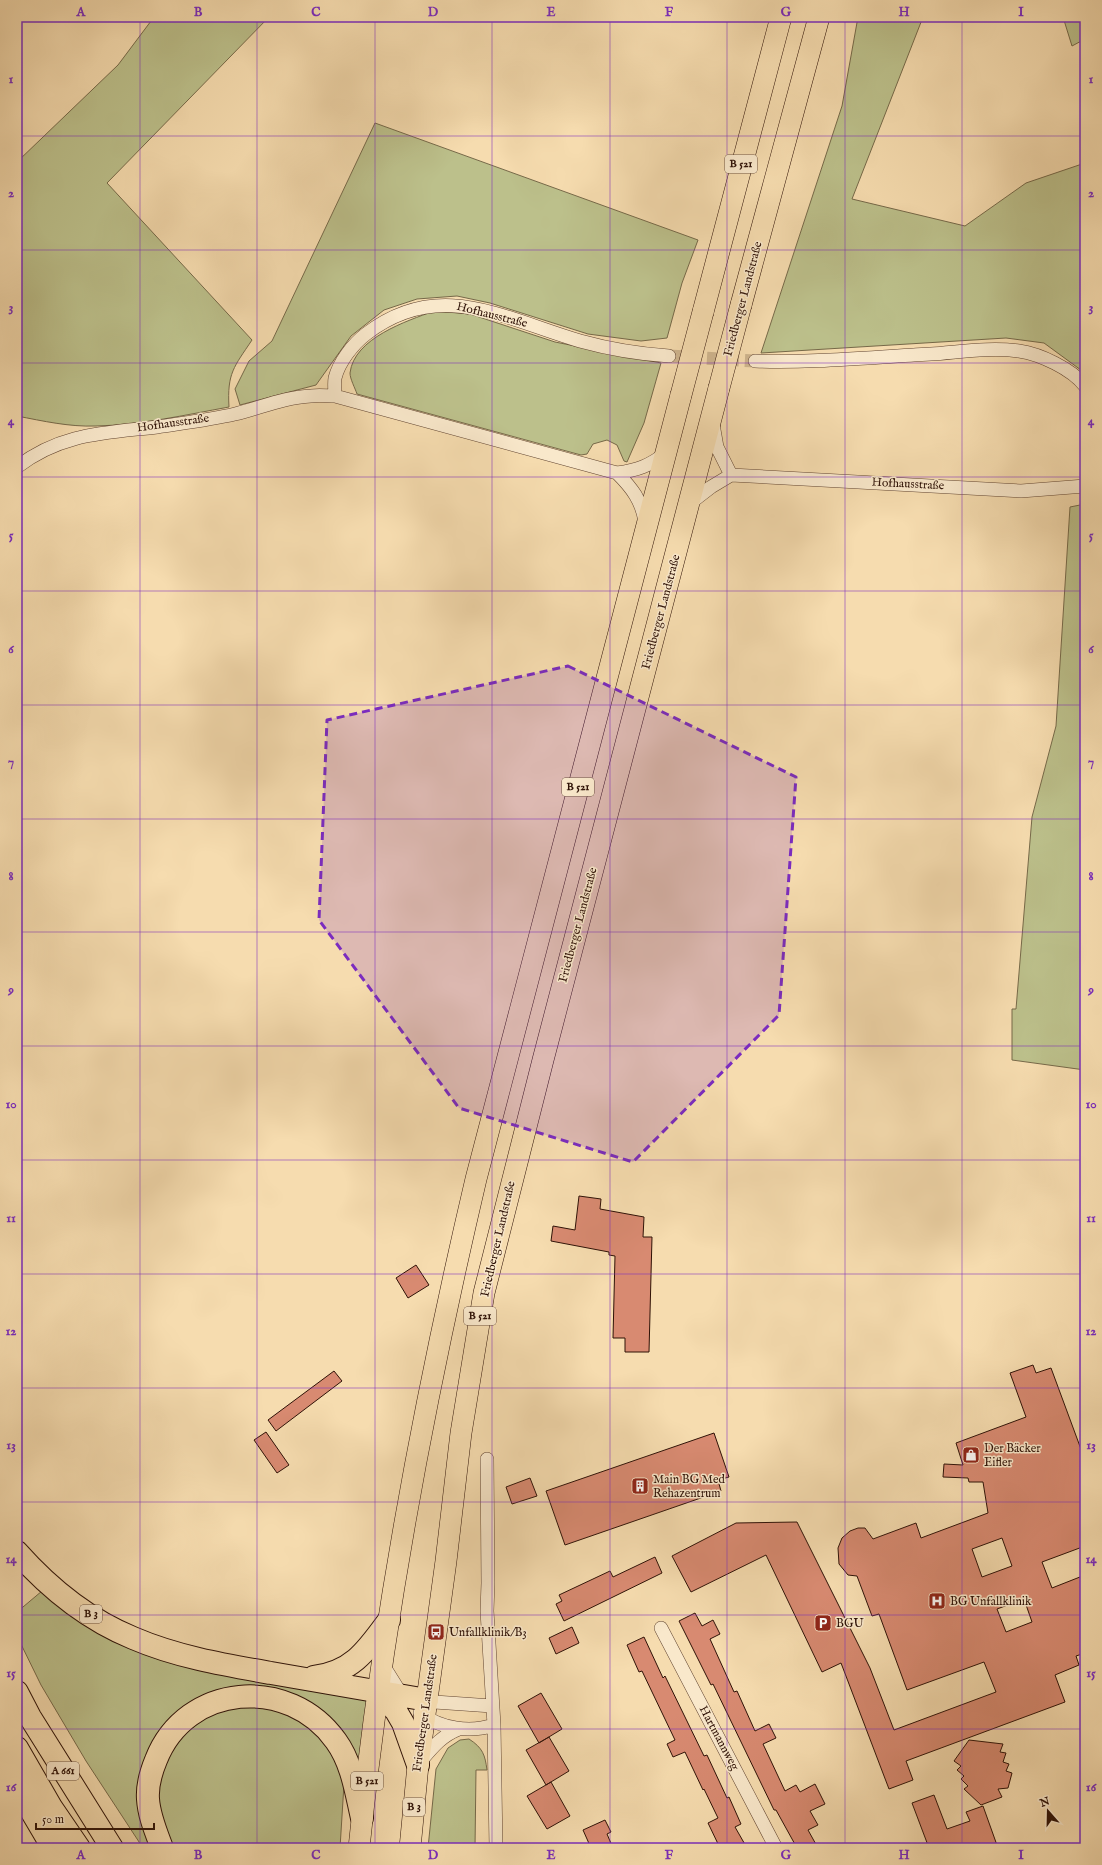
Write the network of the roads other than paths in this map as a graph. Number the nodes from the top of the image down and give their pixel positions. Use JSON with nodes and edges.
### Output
{"nodes":[{"id":1,"x":780,"y":17,"type":"edge"},
{"id":2,"x":819,"y":17,"type":"edge"},
{"id":3,"x":669,"y":356,"type":"tunnel mouth"},
{"id":4,"x":755,"y":361,"type":"tunnel mouth"},
{"id":5,"x":1085,"y":386,"type":"edge"},
{"id":6,"x":335,"y":396,"type":"junction"},
{"id":7,"x":711,"y":418,"type":"junction"},
{"id":8,"x":667,"y":452,"type":"junction"},
{"id":9,"x":17,"y":467,"type":"edge"},
{"id":10,"x":617,"y":474,"type":"junction"},
{"id":11,"x":731,"y":475,"type":"junction"},
{"id":12,"x":1085,"y":486,"type":"edge"},
{"id":13,"x":689,"y":504,"type":"junction"},
{"id":14,"x":646,"y":530,"type":"junction"},
{"id":15,"x":487,"y":1459,"type":"dead end"},
{"id":16,"x":17,"y":1552,"type":"edge"},
{"id":17,"x":389,"y":1620,"type":"junction"},
{"id":18,"x":661,"y":1628,"type":"dead end"},
{"id":19,"x":383,"y":1665,"type":"junction"},
{"id":20,"x":304,"y":1678,"type":"junction"},
{"id":21,"x":17,"y":1692,"type":"edge"},
{"id":22,"x":378,"y":1692,"type":"junction"},
{"id":23,"x":412,"y":1705,"type":"junction"},
{"id":24,"x":492,"y":1706,"type":"junction"},
{"id":25,"x":494,"y":1725,"type":"junction"},
{"id":26,"x":458,"y":1729,"type":"junction"},
{"id":27,"x":371,"y":1744,"type":"junction"},
{"id":28,"x":17,"y":1748,"type":"edge"},
{"id":29,"x":418,"y":1765,"type":"junction"},
{"id":30,"x":17,"y":1787,"type":"edge"},
{"id":31,"x":362,"y":1818,"type":"junction"},
{"id":32,"x":53,"y":1848,"type":"edge"},
{"id":33,"x":79,"y":1848,"type":"edge"},
{"id":34,"x":112,"y":1848,"type":"edge"},
{"id":35,"x":162,"y":1848,"type":"edge"},
{"id":36,"x":359,"y":1848,"type":"edge"},
{"id":37,"x":410,"y":1848,"type":"edge"},
{"id":38,"x":496,"y":1848,"type":"edge"},
{"id":39,"x":776,"y":1848,"type":"edge"}],
"edges":[{"from":1,"to":8,"type":"main road","number":"B 521","bridge":true},
{"from":2,"to":7,"type":"main road","name":"Friedberger Landstraße","number":"B 521","bridge":true},
{"from":3,"to":6,"type":"street","name":"Hofhausstraße"},
{"from":4,"to":5,"type":"street"},
{"from":6,"to":9,"type":"street","name":"Hofhausstraße"},
{"from":6,"to":10,"type":"street","name":"Hofhausstraße"},
{"from":7,"to":11,"type":"street"},
{"from":7,"to":13,"type":"main road","name":"Friedberger Landstraße","number":"B 521"},
{"from":8,"to":10,"type":"street","name":"Hofhausstraße"},
{"from":8,"to":14,"type":"main road","number":"B 521"},
{"from":10,"to":14,"type":"street"},
{"from":11,"to":12,"type":"street","name":"Hofhausstraße"},
{"from":11,"to":13,"type":"street"},
{"from":13,"to":23,"type":"main road","name":"Friedberger Landstraße","number":"B 521"},
{"from":14,"to":17,"type":"main road","number":"B 521"},
{"from":15,"to":24,"type":"street"},
{"from":16,"to":20,"type":"highway","number":"B 3"},
{"from":17,"to":19,"type":"main road","number":"B 521"},
{"from":17,"to":20,"type":"highway"},
{"from":18,"to":39,"type":"street","name":"Hartmannweg"},
{"from":19,"to":22,"type":"main road","number":"B 521"},
{"from":19,"to":23,"type":"street"},
{"from":20,"to":22,"type":"highway"},
{"from":21,"to":34,"type":"highway","number":"A 661"},
{"from":22,"to":23,"type":"highway"},
{"from":22,"to":27,"type":"main road","number":"B 521"},
{"from":23,"to":24,"type":"street"},
{"from":23,"to":26,"type":"street"},
{"from":23,"to":27,"type":"street"},
{"from":23,"to":29,"type":"main road","name":"Friedberger Landstraße","number":"B 521"},
{"from":23,"to":29,"type":"highway","number":"B 3"},
{"from":24,"to":25,"type":"street"},
{"from":25,"to":26,"type":"street"},
{"from":25,"to":38,"type":"street"},
{"from":26,"to":29,"type":"street"},
{"from":27,"to":31,"type":"main road","number":"B 521"},
{"from":28,"to":33,"type":"highway","number":"A 661"},
{"from":29,"to":37,"type":"main road","name":"Friedberger Landstraße","number":"B 3"},
{"from":30,"to":32,"type":"highway"},
{"from":31,"to":35,"type":"highway"},
{"from":31,"to":36,"type":"main road","number":"B 521"}]}
